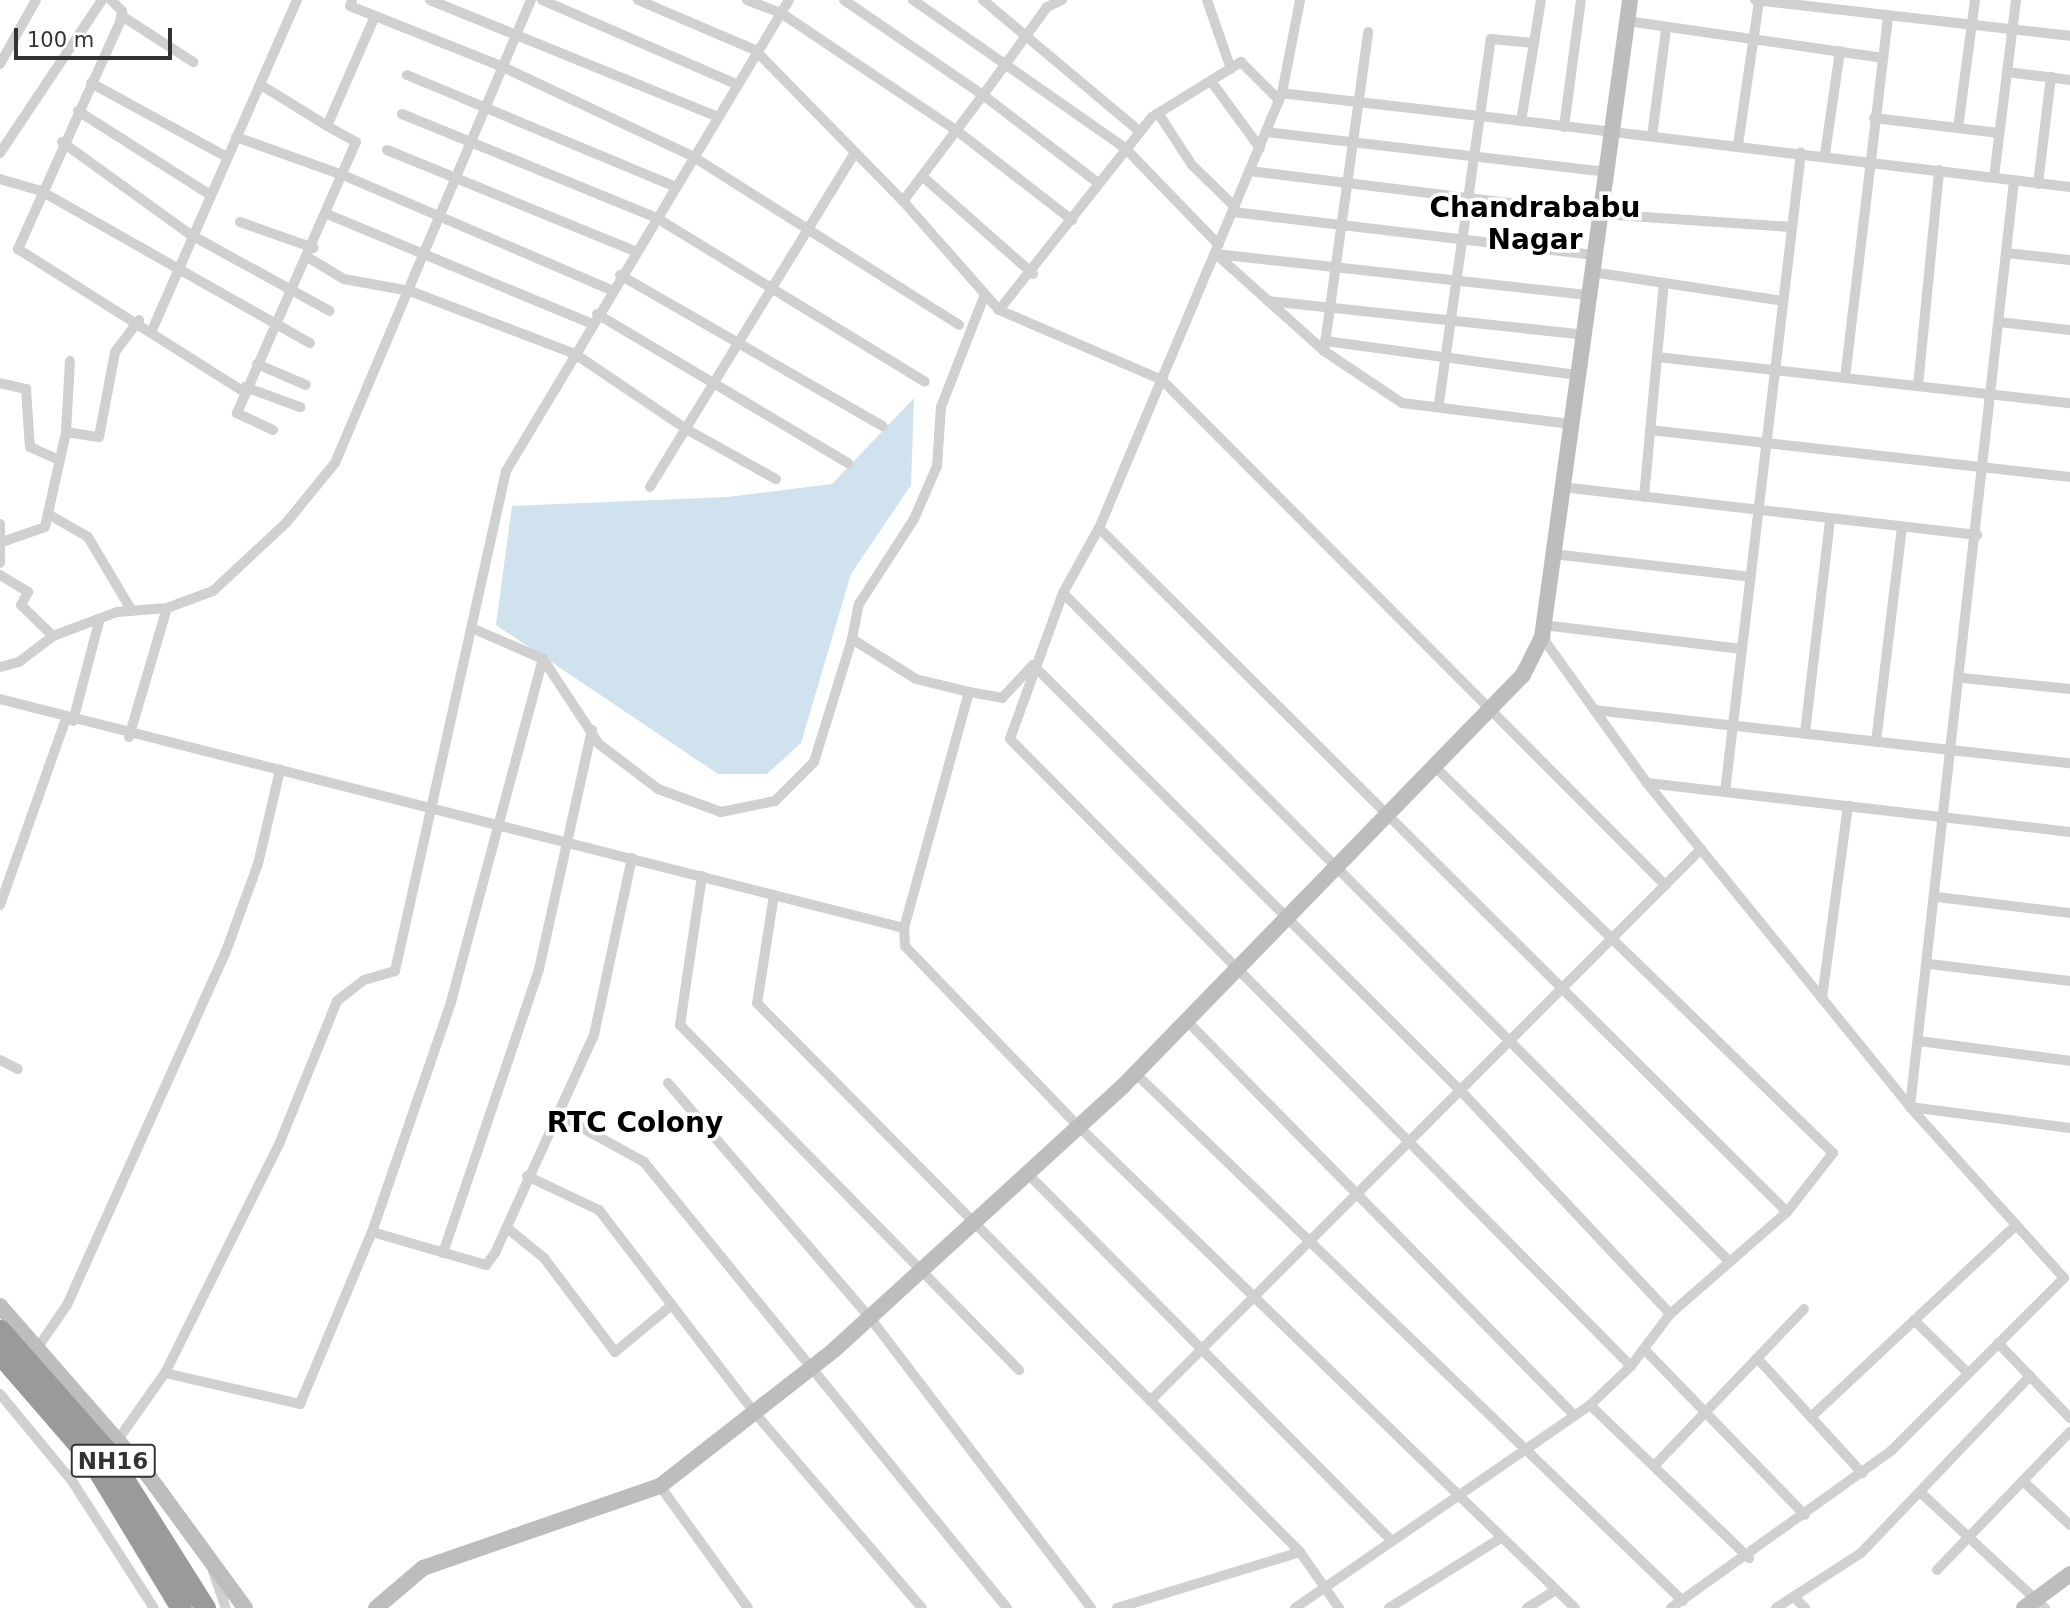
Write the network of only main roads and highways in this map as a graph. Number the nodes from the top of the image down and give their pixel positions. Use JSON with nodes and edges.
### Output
{"nodes":[{"id":1,"x":0,"y":1330,"type":"edge"},
{"id":2,"x":0,"y":1354,"type":"edge"},
{"id":3,"x":181,"y":1608,"type":"edge"},
{"id":4,"x":205,"y":1608,"type":"edge"}],
"edges":[{"from":1,"to":4,"type":"highway","number":"NH16"},
{"from":2,"to":3,"type":"highway","number":"NH16"}]}
